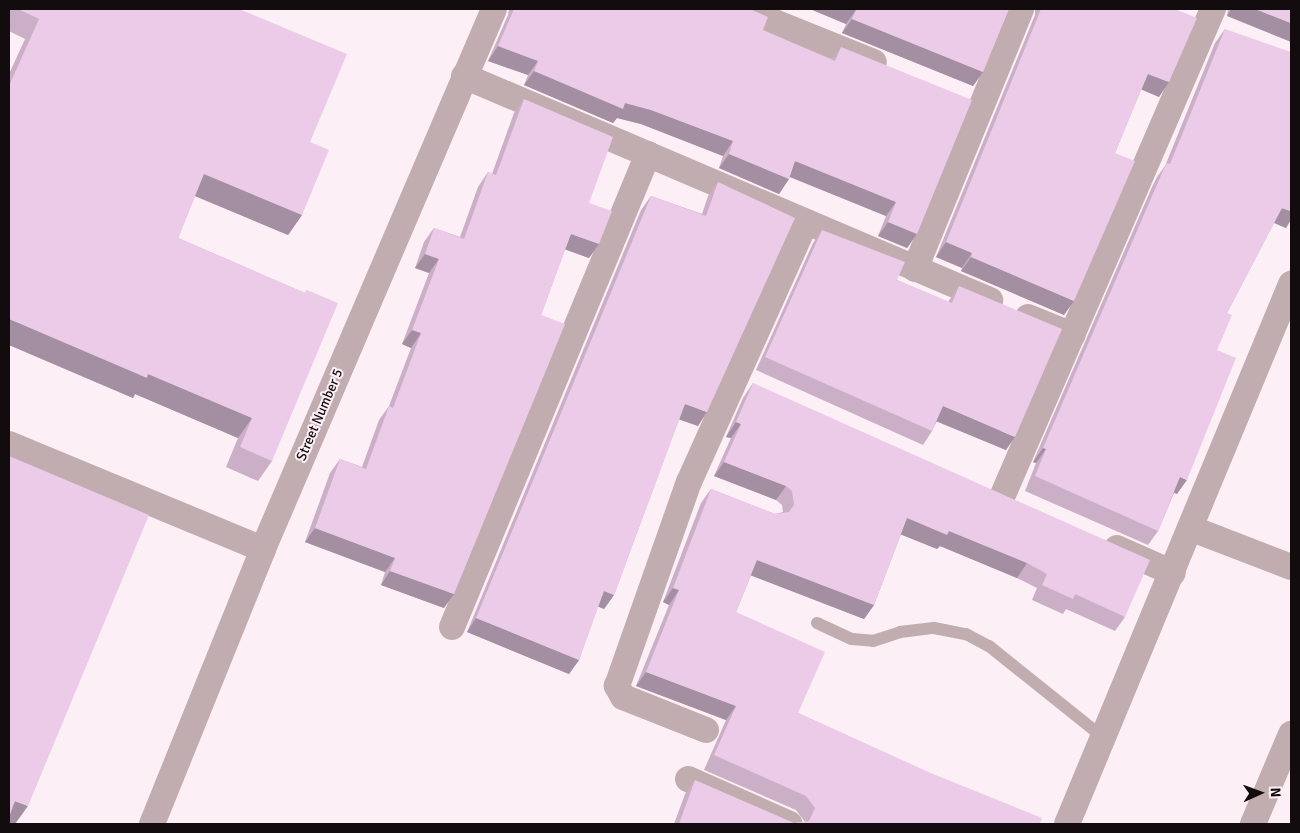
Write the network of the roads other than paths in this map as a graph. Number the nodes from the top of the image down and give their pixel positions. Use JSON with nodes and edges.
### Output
{"nodes":[{"id":1,"x":494,"y":9,"type":"edge"},
{"id":2,"x":742,"y":9,"type":"edge"},
{"id":3,"x":1021,"y":9,"type":"edge"},
{"id":4,"x":1200,"y":16,"type":"edge"},
{"id":5,"x":1231,"y":34,"type":"edge"},
{"id":6,"x":898,"y":72,"type":"edge"},
{"id":7,"x":464,"y":76,"type":"junction"},
{"id":8,"x":648,"y":154,"type":"junction"},
{"id":9,"x":806,"y":222,"type":"junction"},
{"id":10,"x":915,"y":268,"type":"junction"},
{"id":11,"x":1291,"y":284,"type":"edge"},
{"id":12,"x":1072,"y":336,"type":"junction"},
{"id":13,"x":736,"y":378,"type":"junction"},
{"id":14,"x":763,"y":390,"type":"edge"},
{"id":15,"x":9,"y":444,"type":"edge"},
{"id":16,"x":689,"y":482,"type":"junction"},
{"id":17,"x":976,"y":485,"type":"edge"},
{"id":18,"x":716,"y":493,"type":"edge"},
{"id":19,"x":1190,"y":528,"type":"junction"},
{"id":20,"x":1092,"y":537,"type":"edge"},
{"id":21,"x":263,"y":549,"type":"junction"},
{"id":22,"x":1291,"y":567,"type":"edge"},
{"id":23,"x":1173,"y":573,"type":"junction"},
{"id":24,"x":817,"y":623,"type":"dead end"},
{"id":25,"x":452,"y":627,"type":"dead end"},
{"id":26,"x":706,"y":730,"type":"dead end"},
{"id":27,"x":1291,"y":734,"type":"edge"},
{"id":28,"x":1104,"y":738,"type":"junction"},
{"id":29,"x":688,"y":778,"type":"dead end"},
{"id":30,"x":152,"y":824,"type":"edge"},
{"id":31,"x":790,"y":824,"type":"edge"},
{"id":32,"x":1068,"y":824,"type":"edge"},
{"id":33,"x":1253,"y":824,"type":"edge"}],
"edges":[{"from":1,"to":7,"type":"street","name":"Street Number 5"},
{"from":2,"to":6,"type":"street"},
{"from":3,"to":10,"type":"street"},
{"from":4,"to":5,"type":"street"},
{"from":4,"to":12,"type":"street"},
{"from":7,"to":8,"type":"street"},
{"from":7,"to":21,"type":"street","name":"Street Number 5"},
{"from":8,"to":9,"type":"street"},
{"from":8,"to":25,"type":"street"},
{"from":9,"to":10,"type":"street"},
{"from":9,"to":13,"type":"street"},
{"from":10,"to":12,"type":"street"},
{"from":11,"to":19,"type":"street"},
{"from":12,"to":17,"type":"street"},
{"from":13,"to":14,"type":"street"},
{"from":13,"to":16,"type":"street"},
{"from":15,"to":21,"type":"street"},
{"from":16,"to":18,"type":"street"},
{"from":16,"to":26,"type":"street"},
{"from":19,"to":22,"type":"street"},
{"from":19,"to":23,"type":"street"},
{"from":20,"to":23,"type":"street"},
{"from":21,"to":30,"type":"street","name":"Street Number 5"},
{"from":23,"to":28,"type":"street"},
{"from":24,"to":28,"type":"lane"},
{"from":27,"to":33,"type":"street"},
{"from":28,"to":32,"type":"street"},
{"from":29,"to":31,"type":"street"}]}
